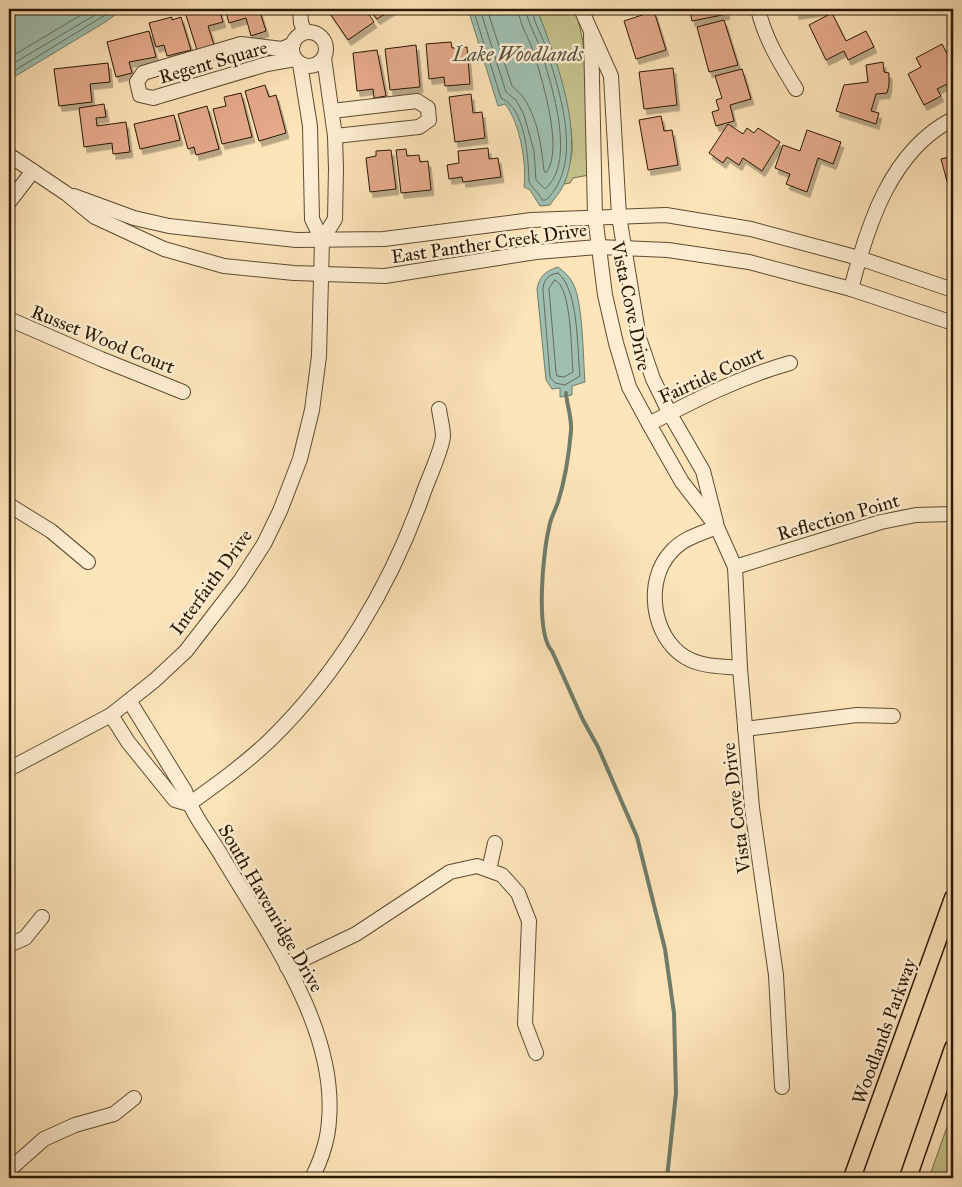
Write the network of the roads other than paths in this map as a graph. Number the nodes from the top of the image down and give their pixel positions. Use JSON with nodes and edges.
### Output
{"nodes":[{"id":1,"x":300,"y":9,"type":"edge"},
{"id":2,"x":581,"y":9,"type":"edge"},
{"id":3,"x":758,"y":9,"type":"edge"},
{"id":4,"x":305,"y":32,"type":"junction"},
{"id":5,"x":591,"y":35,"type":"junction"},
{"id":6,"x":293,"y":44,"type":"junction"},
{"id":7,"x":324,"y":58,"type":"junction"},
{"id":8,"x":298,"y":61,"type":"junction"},
{"id":9,"x":796,"y":89,"type":"dead end"},
{"id":10,"x":332,"y":111,"type":"junction"},
{"id":11,"x":953,"y":119,"type":"edge"},
{"id":12,"x":335,"y":136,"type":"junction"},
{"id":13,"x":9,"y":155,"type":"edge"},
{"id":14,"x":33,"y":171,"type":"junction"},
{"id":15,"x":67,"y":194,"type":"junction"},
{"id":16,"x":9,"y":202,"type":"edge"},
{"id":17,"x":595,"y":216,"type":"junction"},
{"id":18,"x":619,"y":216,"type":"junction"},
{"id":19,"x":322,"y":240,"type":"junction"},
{"id":20,"x":598,"y":246,"type":"junction"},
{"id":21,"x":623,"y":248,"type":"junction"},
{"id":22,"x":859,"y":258,"type":"junction"},
{"id":23,"x":321,"y":275,"type":"junction"},
{"id":24,"x":851,"y":289,"type":"junction"},
{"id":25,"x":953,"y":290,"type":"edge"},
{"id":26,"x":9,"y":319,"type":"edge"},
{"id":27,"x":953,"y":323,"type":"edge"},
{"id":28,"x":790,"y":363,"type":"dead end"},
{"id":29,"x":183,"y":392,"type":"dead end"},
{"id":30,"x":439,"y":409,"type":"dead end"},
{"id":31,"x":670,"y":414,"type":"junction"},
{"id":32,"x":649,"y":424,"type":"junction"},
{"id":33,"x":9,"y":505,"type":"edge"},
{"id":34,"x":953,"y":514,"type":"edge"},
{"id":35,"x":717,"y":527,"type":"junction"},
{"id":36,"x":88,"y":562,"type":"dead end"},
{"id":37,"x":735,"y":567,"type":"junction"},
{"id":38,"x":740,"y":668,"type":"junction"},
{"id":39,"x":130,"y":702,"type":"junction"},
{"id":40,"x":111,"y":715,"type":"junction"},
{"id":41,"x":893,"y":716,"type":"dead end"},
{"id":42,"x":745,"y":729,"type":"junction"},
{"id":43,"x":9,"y":769,"type":"edge"},
{"id":44,"x":189,"y":804,"type":"junction"},
{"id":45,"x":495,"y":843,"type":"dead end"},
{"id":46,"x":489,"y":870,"type":"junction"},
{"id":47,"x":953,"y":898,"type":"edge"},
{"id":48,"x":42,"y":918,"type":"dead end"},
{"id":49,"x":9,"y":945,"type":"edge"},
{"id":50,"x":287,"y":967,"type":"junction"},
{"id":51,"x":953,"y":1048,"type":"edge"},
{"id":52,"x":536,"y":1053,"type":"dead end"},
{"id":53,"x":782,"y":1087,"type":"dead end"},
{"id":54,"x":134,"y":1098,"type":"dead end"},
{"id":55,"x":9,"y":1170,"type":"edge"},
{"id":56,"x":312,"y":1178,"type":"edge"},
{"id":57,"x":852,"y":1178,"type":"edge"},
{"id":58,"x":908,"y":1178,"type":"edge"}],
"edges":[{"from":1,"to":4,"type":"street"},
{"from":2,"to":5,"type":"street"},
{"from":3,"to":9,"type":"street"},
{"from":4,"to":6,"type":"street"},
{"from":4,"to":7,"type":"street"},
{"from":5,"to":17,"type":"street","name":"Vista Cove Drive"},
{"from":5,"to":18,"type":"street","name":"Vista Cove Drive"},
{"from":6,"to":8,"type":"street"},
{"from":6,"to":8,"type":"street","name":"Regent Square"},
{"from":7,"to":8,"type":"street"},
{"from":7,"to":10,"type":"street"},
{"from":8,"to":19,"type":"street"},
{"from":10,"to":12,"type":"street"},
{"from":10,"to":12,"type":"street"},
{"from":11,"to":22,"type":"street"},
{"from":12,"to":19,"type":"street"},
{"from":13,"to":14,"type":"street","name":"East Panther Creek Drive"},
{"from":14,"to":15,"type":"street","name":"East Panther Creek Drive"},
{"from":14,"to":16,"type":"street"},
{"from":15,"to":19,"type":"street","name":"East Panther Creek Drive"},
{"from":15,"to":23,"type":"street","name":"East Panther Creek Drive"},
{"from":17,"to":18,"type":"street","name":"East Panther Creek Drive"},
{"from":17,"to":19,"type":"street","name":"East Panther Creek Drive"},
{"from":17,"to":20,"type":"street","name":"Vista Cove Drive"},
{"from":18,"to":21,"type":"street","name":"Vista Cove Drive"},
{"from":18,"to":22,"type":"street","name":"East Panther Creek Drive"},
{"from":19,"to":23,"type":"street","name":"Interfaith Drive"},
{"from":20,"to":21,"type":"street","name":"East Panther Creek Drive"},
{"from":20,"to":23,"type":"street","name":"East Panther Creek Drive"},
{"from":20,"to":32,"type":"street","name":"Vista Cove Drive"},
{"from":21,"to":24,"type":"street","name":"East Panther Creek Drive"},
{"from":21,"to":31,"type":"street","name":"Vista Cove Drive"},
{"from":22,"to":24,"type":"street"},
{"from":22,"to":25,"type":"street","name":"East Panther Creek Drive"},
{"from":23,"to":39,"type":"street","name":"Interfaith Drive"},
{"from":24,"to":27,"type":"street","name":"East Panther Creek Drive"},
{"from":26,"to":29,"type":"street","name":"Russet Wood Court"},
{"from":28,"to":31,"type":"street","name":"Fairtide Court"},
{"from":30,"to":44,"type":"street"},
{"from":31,"to":32,"type":"street","name":"Fairtide Court"},
{"from":31,"to":35,"type":"street","name":"Vista Cove Drive"},
{"from":32,"to":35,"type":"street","name":"Vista Cove Drive"},
{"from":33,"to":36,"type":"street"},
{"from":34,"to":37,"type":"street","name":"Reflection Point"},
{"from":35,"to":37,"type":"street","name":"Vista Cove Drive"},
{"from":35,"to":38,"type":"street"},
{"from":37,"to":38,"type":"street","name":"Vista Cove Drive"},
{"from":38,"to":42,"type":"street","name":"Vista Cove Drive"},
{"from":39,"to":40,"type":"street","name":"Interfaith Drive"},
{"from":39,"to":44,"type":"street","name":"South Havenridge Drive"},
{"from":40,"to":43,"type":"street","name":"Interfaith Drive"},
{"from":40,"to":44,"type":"street","name":"South Havenridge Drive"},
{"from":41,"to":42,"type":"street"},
{"from":42,"to":53,"type":"street","name":"Vista Cove Drive"},
{"from":44,"to":50,"type":"street","name":"South Havenridge Drive"},
{"from":45,"to":46,"type":"street"},
{"from":46,"to":50,"type":"street"},
{"from":46,"to":52,"type":"street"},
{"from":47,"to":57,"type":"main road","name":"Woodlands Parkway"},
{"from":48,"to":49,"type":"street"},
{"from":50,"to":56,"type":"street","name":"South Havenridge Drive"},
{"from":51,"to":58,"type":"main road"},
{"from":54,"to":55,"type":"street"}]}
